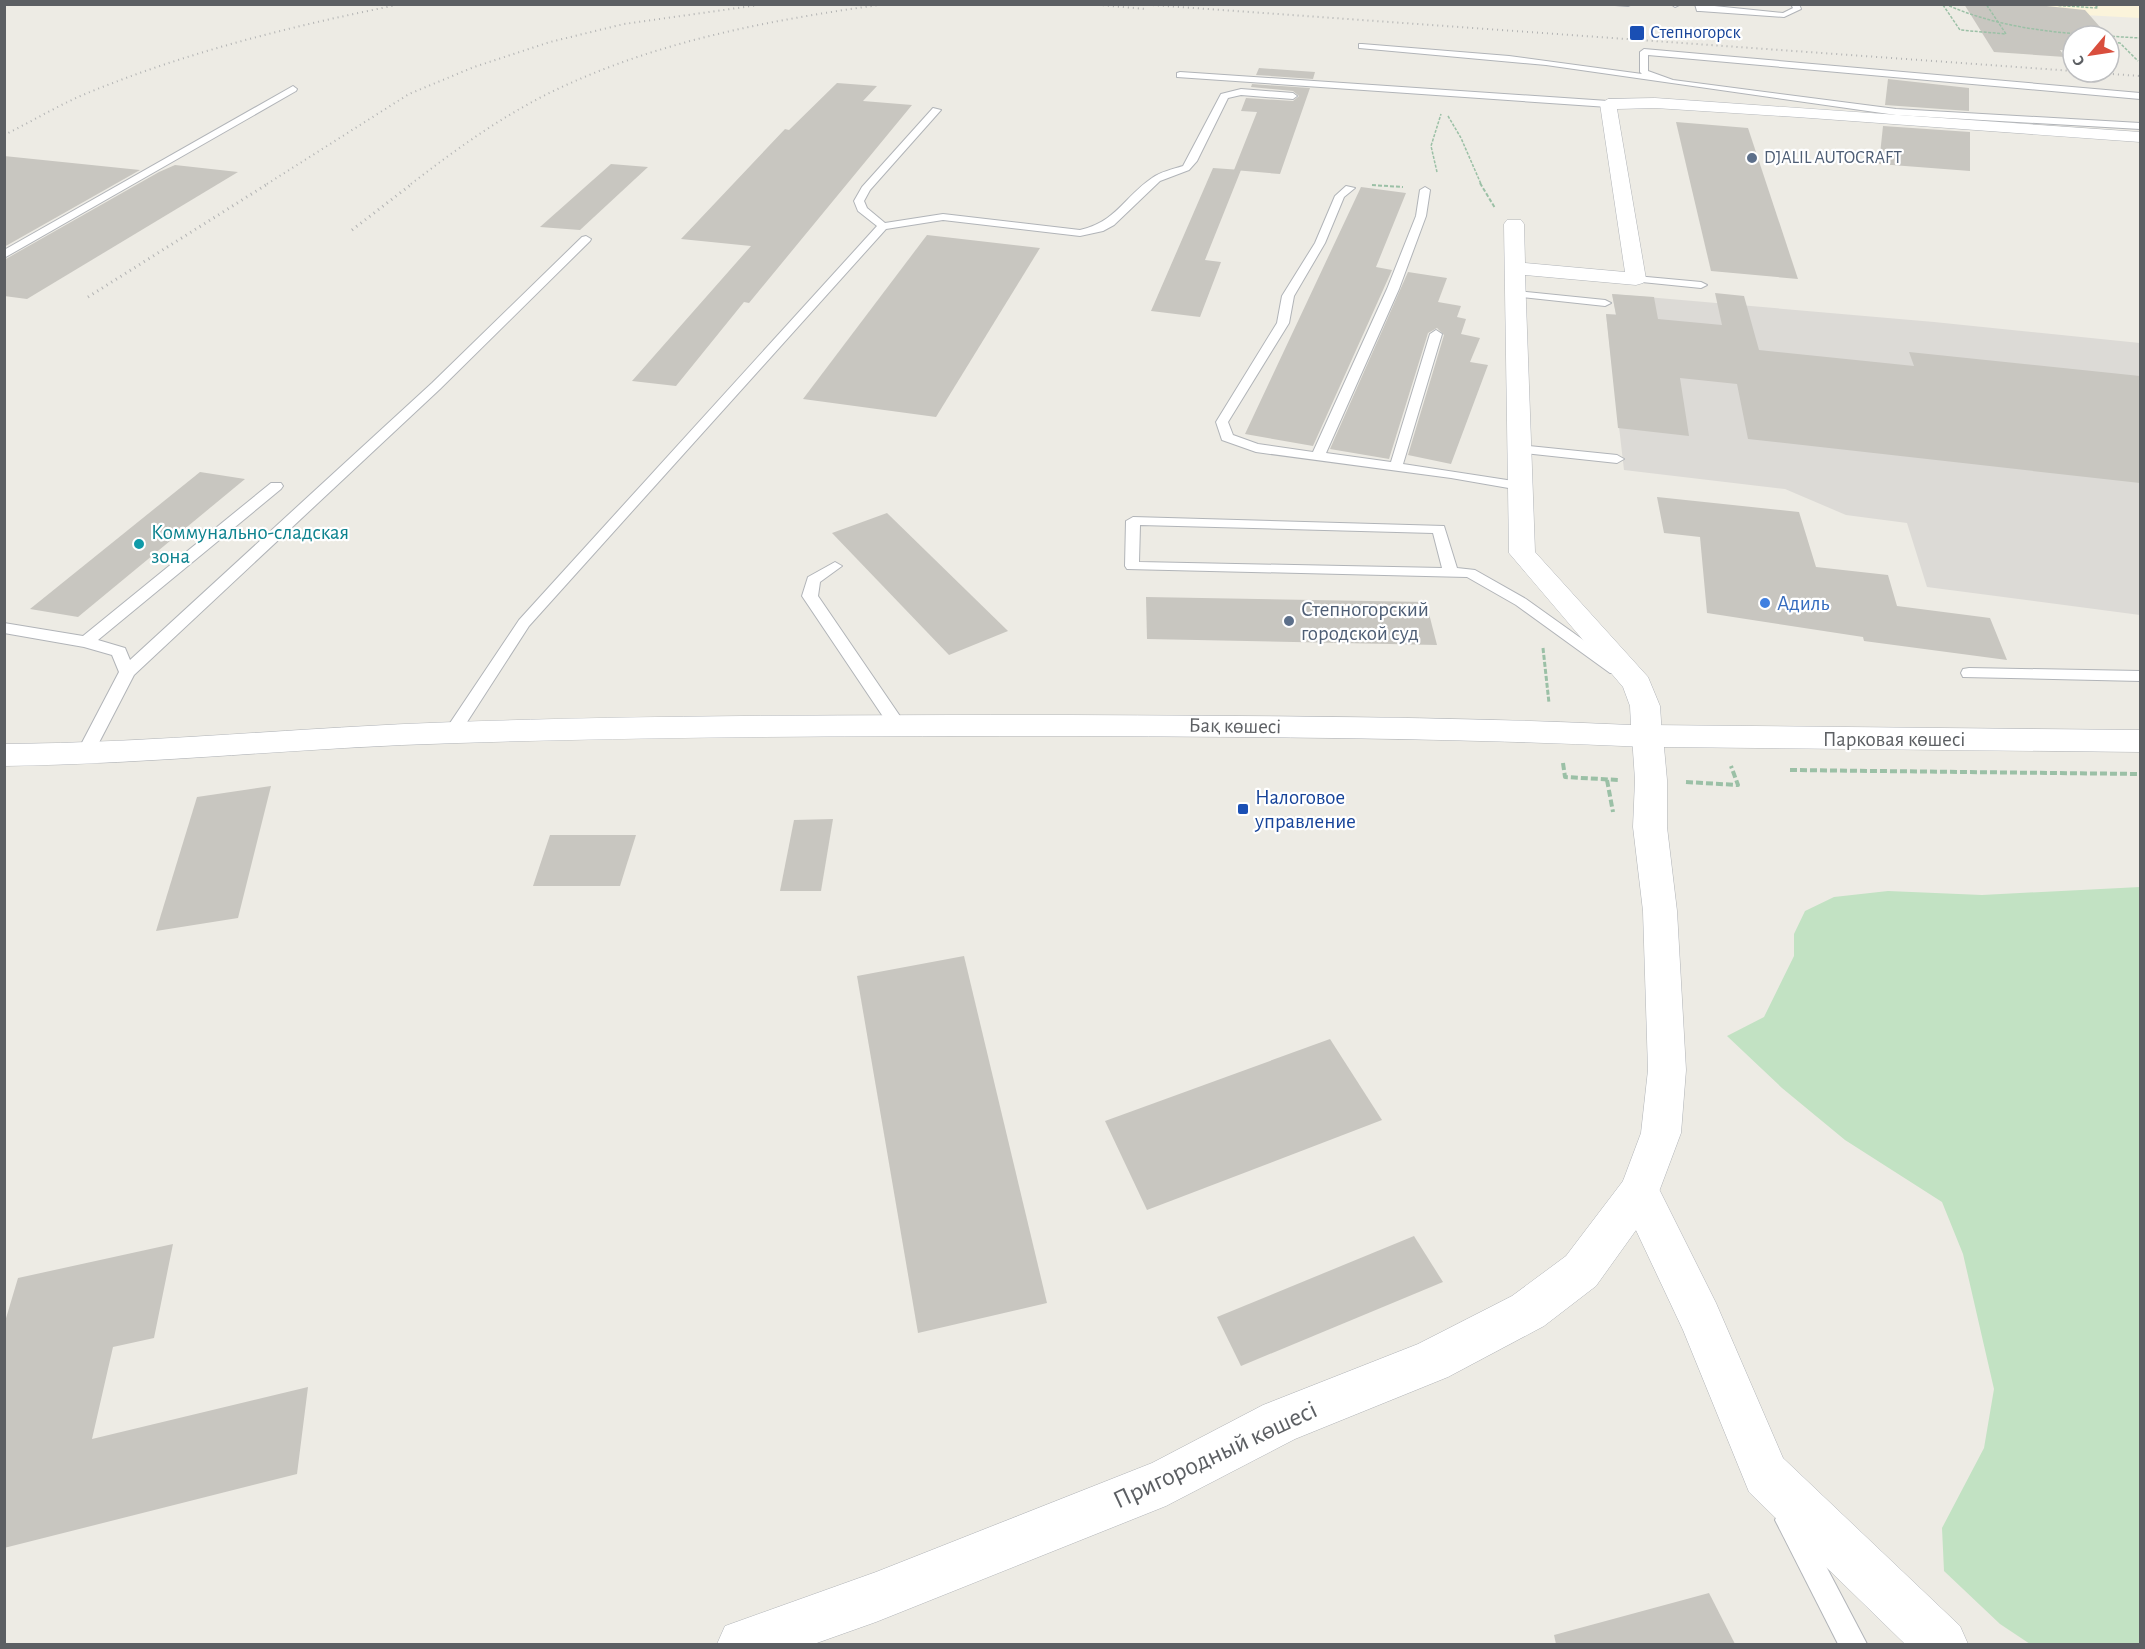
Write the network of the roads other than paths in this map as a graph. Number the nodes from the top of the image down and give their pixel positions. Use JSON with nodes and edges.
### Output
{"nodes":[{"id":1,"x":1606,"y":4,"type":"edge"},
{"id":2,"x":1628,"y":4,"type":"edge"},
{"id":3,"x":1699,"y":4,"type":"edge"},
{"id":4,"x":1795,"y":4,"type":"edge"},
{"id":5,"x":1362,"y":46,"type":"dead end"},
{"id":6,"x":1180,"y":75,"type":"dead end"},
{"id":7,"x":1672,"y":82,"type":"junction"},
{"id":8,"x":293,"y":89,"type":"dead end"},
{"id":9,"x":1293,"y":96,"type":"dead end"},
{"id":10,"x":2140,"y":96,"type":"edge"},
{"id":11,"x":1608,"y":104,"type":"junction"},
{"id":12,"x":936,"y":110,"type":"dead end"},
{"id":13,"x":2140,"y":126,"type":"edge"},
{"id":14,"x":2140,"y":137,"type":"edge"},
{"id":15,"x":1350,"y":188,"type":"road end"},
{"id":16,"x":1425,"y":190,"type":"road end"},
{"id":17,"x":1514,"y":224,"type":"road end"},
{"id":18,"x":883,"y":226,"type":"junction"},
{"id":19,"x":586,"y":239,"type":"dead end"},
{"id":20,"x":4,"y":255,"type":"edge"},
{"id":21,"x":1515,"y":268,"type":"junction"},
{"id":22,"x":1636,"y":279,"type":"junction"},
{"id":23,"x":1701,"y":285,"type":"dead end"},
{"id":24,"x":1516,"y":294,"type":"junction"},
{"id":25,"x":1605,"y":303,"type":"dead end"},
{"id":26,"x":1437,"y":334,"type":"dead end"},
{"id":27,"x":1520,"y":449,"type":"junction"},
{"id":28,"x":1318,"y":456,"type":"junction"},
{"id":29,"x":1617,"y":459,"type":"dead end"},
{"id":30,"x":1396,"y":466,"type":"junction"},
{"id":31,"x":276,"y":486,"type":"dead end"},
{"id":32,"x":1520,"y":486,"type":"junction"},
{"id":33,"x":835,"y":566,"type":"dead end"},
{"id":34,"x":1451,"y":572,"type":"junction"},
{"id":35,"x":4,"y":628,"type":"edge"},
{"id":36,"x":86,"y":642,"type":"junction"},
{"id":37,"x":127,"y":672,"type":"junction"},
{"id":38,"x":1969,"y":673,"type":"dead end"},
{"id":39,"x":2140,"y":675,"type":"edge"},
{"id":40,"x":1637,"y":684,"type":"junction"},
{"id":41,"x":898,"y":726,"type":"junction"},
{"id":42,"x":452,"y":732,"type":"junction"},
{"id":43,"x":1647,"y":735,"type":"junction"},
{"id":44,"x":2140,"y":741,"type":"edge"},
{"id":45,"x":4,"y":755,"type":"edge"},
{"id":46,"x":84,"y":756,"type":"junction"},
{"id":47,"x":1639,"y":1192,"type":"junction"},
{"id":48,"x":1766,"y":1475,"type":"junction"},
{"id":49,"x":743,"y":1644,"type":"edge"},
{"id":50,"x":1853,"y":1644,"type":"edge"},
{"id":51,"x":1942,"y":1644,"type":"edge"}],
"edges":[{"from":1,"to":2,"type":"lane"},
{"from":3,"to":4,"type":"lane"},
{"from":5,"to":7,"type":"lane"},
{"from":6,"to":11,"type":"lane"},
{"from":7,"to":10,"type":"lane"},
{"from":7,"to":13,"type":"lane"},
{"from":8,"to":20,"type":"lane"},
{"from":9,"to":18,"type":"lane"},
{"from":11,"to":14,"type":"street"},
{"from":11,"to":22,"type":"street"},
{"from":12,"to":18,"type":"lane"},
{"from":15,"to":28,"type":"lane"},
{"from":16,"to":28,"type":"lane"},
{"from":17,"to":21,"type":"street"},
{"from":18,"to":42,"type":"lane"},
{"from":19,"to":37,"type":"lane"},
{"from":21,"to":22,"type":"street"},
{"from":21,"to":24,"type":"street"},
{"from":22,"to":23,"type":"lane"},
{"from":24,"to":25,"type":"lane"},
{"from":24,"to":27,"type":"street"},
{"from":26,"to":30,"type":"lane"},
{"from":27,"to":29,"type":"lane"},
{"from":27,"to":32,"type":"street"},
{"from":28,"to":30,"type":"lane"},
{"from":30,"to":32,"type":"lane"},
{"from":31,"to":36,"type":"lane"},
{"from":32,"to":40,"type":"street"},
{"from":33,"to":41,"type":"lane"},
{"from":34,"to":34,"type":"lane"},
{"from":34,"to":40,"type":"lane"},
{"from":35,"to":36,"type":"lane"},
{"from":36,"to":37,"type":"lane"},
{"from":37,"to":46,"type":"lane"},
{"from":38,"to":39,"type":"lane"},
{"from":40,"to":43,"type":"street","name":"Пригородный көшесі"},
{"from":41,"to":42,"type":"street","name":"Бақ көшесі"},
{"from":41,"to":43,"type":"street","name":"Бақ көшесі"},
{"from":42,"to":46,"type":"street","name":"Бақ көшесі"},
{"from":43,"to":44,"type":"street","name":"Парковая көшесі"},
{"from":43,"to":47,"type":"street","name":"Пригородный көшесі"},
{"from":45,"to":46,"type":"street","name":"Бақ көшесі"},
{"from":47,"to":48,"type":"street"},
{"from":47,"to":49,"type":"street","name":"Пригородный көшесі"},
{"from":48,"to":50,"type":"lane"},
{"from":48,"to":51,"type":"street"}]}
